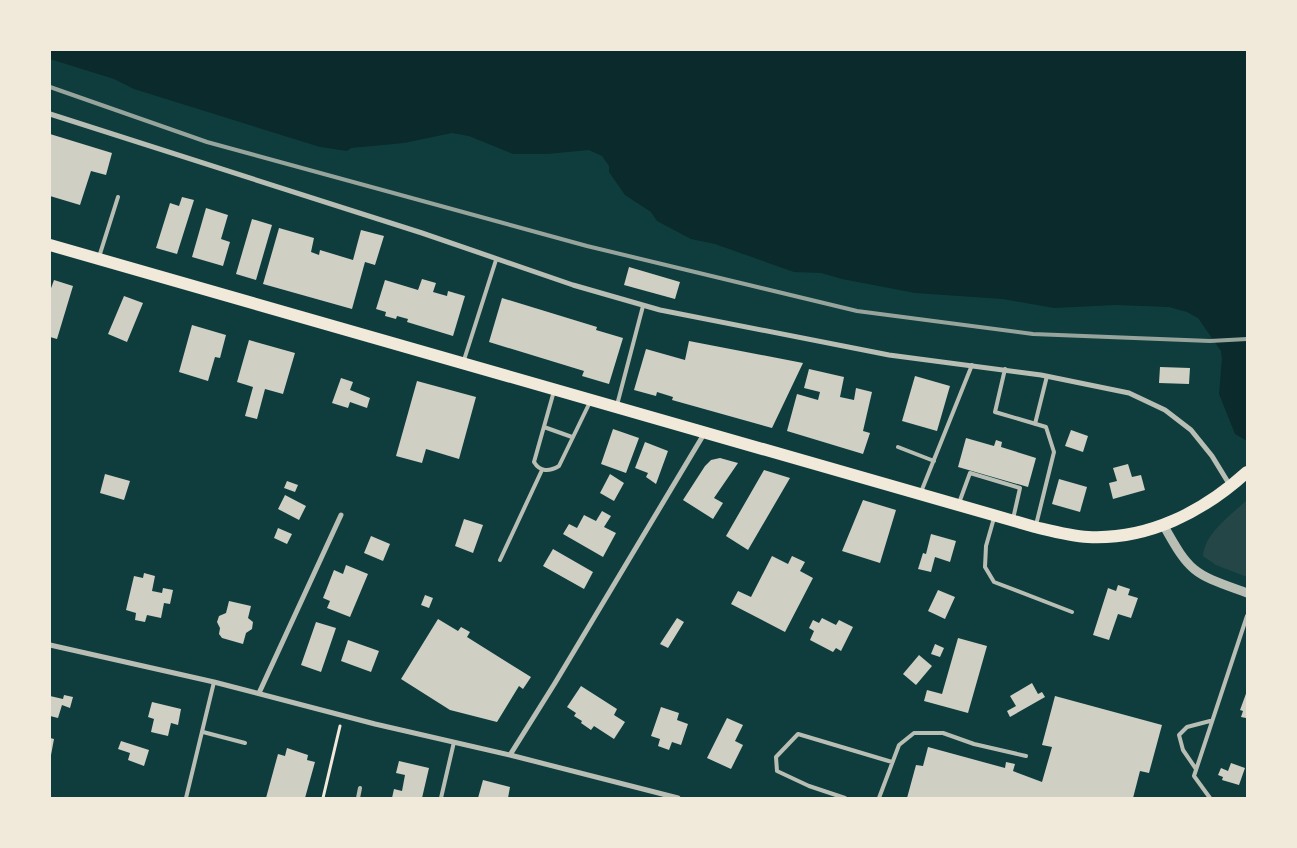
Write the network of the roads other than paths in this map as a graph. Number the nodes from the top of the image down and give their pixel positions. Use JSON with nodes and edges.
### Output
{"nodes":[{"id":1,"x":50,"y":114,"type":"edge"},
{"id":2,"x":118,"y":197,"type":"dead end"},
{"id":3,"x":50,"y":246,"type":"edge"},
{"id":4,"x":98,"y":259,"type":"junction"},
{"id":5,"x":496,"y":260,"type":"junction"},
{"id":6,"x":643,"y":306,"type":"junction"},
{"id":7,"x":463,"y":362,"type":"junction"},
{"id":8,"x":972,"y":365,"type":"junction"},
{"id":9,"x":1005,"y":369,"type":"junction"},
{"id":10,"x":1047,"y":376,"type":"junction"},
{"id":11,"x":555,"y":389,"type":"junction"},
{"id":12,"x":591,"y":400,"type":"junction"},
{"id":13,"x":616,"y":407,"type":"junction"},
{"id":14,"x":1035,"y":424,"type":"junction"},
{"id":15,"x":544,"y":427,"type":"junction"},
{"id":16,"x":705,"y":432,"type":"junction"},
{"id":17,"x":572,"y":438,"type":"junction"},
{"id":18,"x":898,"y":447,"type":"dead end"},
{"id":19,"x":934,"y":461,"type":"junction"},
{"id":20,"x":542,"y":470,"type":"junction"},
{"id":21,"x":1247,"y":472,"type":"edge"},
{"id":22,"x":1231,"y":487,"type":"junction"},
{"id":23,"x":920,"y":494,"type":"junction"},
{"id":24,"x":959,"y":505,"type":"junction"},
{"id":25,"x":341,"y":515,"type":"dead end"},
{"id":26,"x":995,"y":516,"type":"junction"},
{"id":27,"x":1013,"y":521,"type":"junction"},
{"id":28,"x":1164,"y":526,"type":"junction"},
{"id":29,"x":1035,"y":528,"type":"junction"},
{"id":30,"x":500,"y":560,"type":"dead end"},
{"id":31,"x":1247,"y":593,"type":"edge"},
{"id":32,"x":1072,"y":612,"type":"dead end"},
{"id":33,"x":1247,"y":616,"type":"edge"},
{"id":34,"x":50,"y":645,"type":"edge"},
{"id":35,"x":214,"y":682,"type":"junction"},
{"id":36,"x":258,"y":693,"type":"junction"},
{"id":37,"x":1210,"y":721,"type":"junction"},
{"id":38,"x":203,"y":732,"type":"junction"},
{"id":39,"x":454,"y":742,"type":"junction"},
{"id":40,"x":245,"y":743,"type":"dead end"},
{"id":41,"x":510,"y":754,"type":"junction"},
{"id":42,"x":1026,"y":756,"type":"dead end"},
{"id":43,"x":892,"y":762,"type":"junction"},
{"id":44,"x":1196,"y":768,"type":"junction"},
{"id":45,"x":360,"y":788,"type":"dead end"},
{"id":46,"x":186,"y":798,"type":"edge"},
{"id":47,"x":358,"y":798,"type":"edge"},
{"id":48,"x":442,"y":798,"type":"edge"},
{"id":49,"x":678,"y":798,"type":"edge"},
{"id":50,"x":846,"y":798,"type":"edge"},
{"id":51,"x":879,"y":798,"type":"edge"},
{"id":52,"x":1210,"y":798,"type":"edge"}],
"edges":[{"from":1,"to":5,"type":"street"},
{"from":2,"to":4,"type":"lane"},
{"from":3,"to":4,"type":"main road"},
{"from":4,"to":7,"type":"main road"},
{"from":5,"to":6,"type":"street"},
{"from":5,"to":7,"type":"lane"},
{"from":6,"to":8,"type":"street"},
{"from":6,"to":13,"type":"lane"},
{"from":7,"to":11,"type":"main road"},
{"from":8,"to":9,"type":"street"},
{"from":8,"to":19,"type":"lane"},
{"from":9,"to":10,"type":"street"},
{"from":9,"to":14,"type":"lane"},
{"from":10,"to":14,"type":"lane"},
{"from":10,"to":22,"type":"street"},
{"from":11,"to":12,"type":"main road"},
{"from":11,"to":15,"type":"lane"},
{"from":12,"to":13,"type":"main road"},
{"from":12,"to":17,"type":"lane"},
{"from":13,"to":16,"type":"main road"},
{"from":14,"to":29,"type":"lane"},
{"from":15,"to":17,"type":"lane"},
{"from":15,"to":20,"type":"lane"},
{"from":16,"to":23,"type":"main road"},
{"from":16,"to":41,"type":"street"},
{"from":17,"to":20,"type":"lane"},
{"from":18,"to":19,"type":"lane"},
{"from":19,"to":23,"type":"lane"},
{"from":20,"to":30,"type":"lane"},
{"from":21,"to":22,"type":"main road"},
{"from":22,"to":28,"type":"main road"},
{"from":23,"to":24,"type":"main road"},
{"from":24,"to":26,"type":"main road"},
{"from":24,"to":27,"type":"lane"},
{"from":25,"to":36,"type":"street"},
{"from":26,"to":27,"type":"main road"},
{"from":26,"to":32,"type":"lane"},
{"from":27,"to":29,"type":"main road"},
{"from":28,"to":29,"type":"main road"},
{"from":28,"to":31,"type":"street"},
{"from":33,"to":37,"type":"lane"},
{"from":34,"to":35,"type":"street"},
{"from":35,"to":36,"type":"street"},
{"from":35,"to":38,"type":"lane"},
{"from":36,"to":39,"type":"street"},
{"from":37,"to":44,"type":"lane"},
{"from":37,"to":44,"type":"lane"},
{"from":38,"to":40,"type":"lane"},
{"from":38,"to":46,"type":"lane"},
{"from":39,"to":41,"type":"street"},
{"from":39,"to":48,"type":"lane"},
{"from":41,"to":49,"type":"street"},
{"from":42,"to":43,"type":"lane"},
{"from":43,"to":50,"type":"lane"},
{"from":43,"to":51,"type":"lane"},
{"from":44,"to":52,"type":"lane"},
{"from":45,"to":47,"type":"lane"}]}
